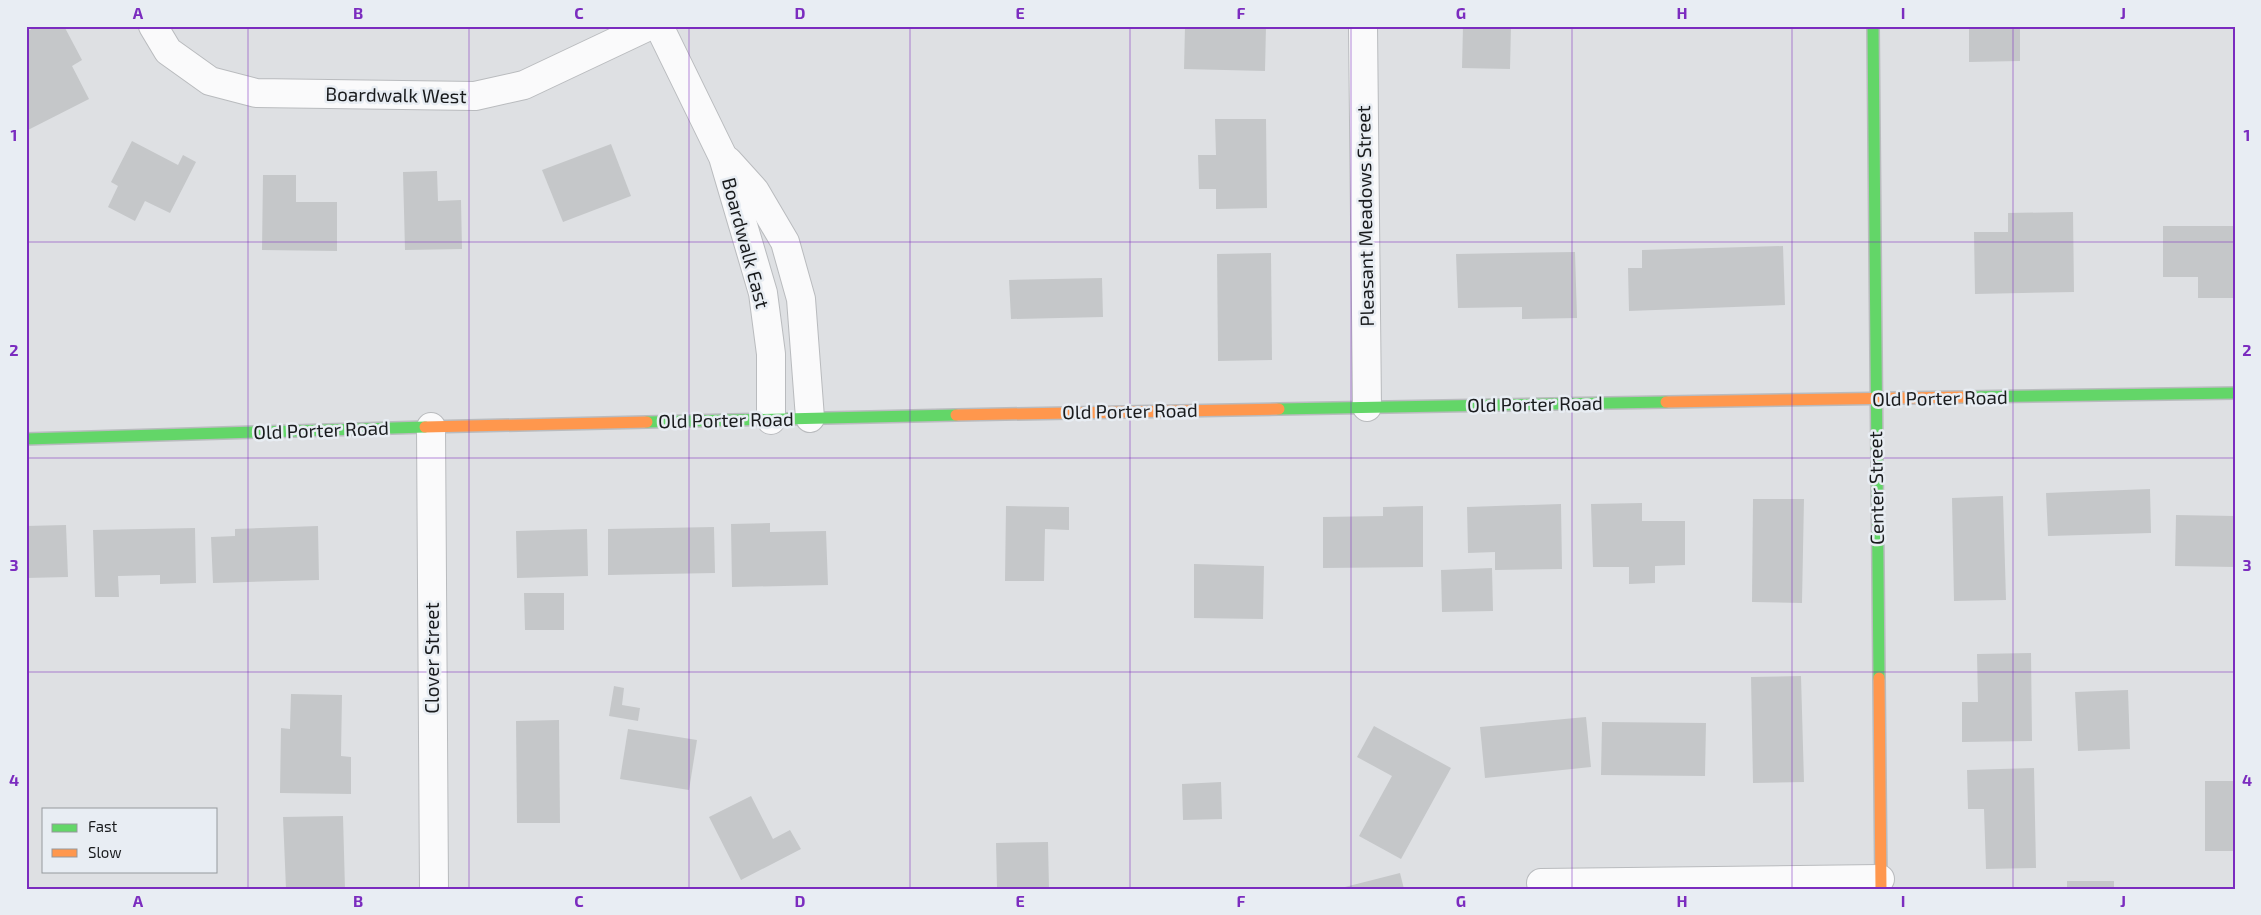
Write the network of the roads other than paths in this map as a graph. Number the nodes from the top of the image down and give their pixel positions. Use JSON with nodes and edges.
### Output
{"nodes":[{"id":1,"x":153,"y":26,"type":"edge"},
{"id":2,"x":649,"y":26,"type":"edge"},
{"id":3,"x":659,"y":26,"type":"edge"},
{"id":4,"x":1363,"y":26,"type":"edge"},
{"id":5,"x":1873,"y":26,"type":"edge"},
{"id":6,"x":723,"y":156,"type":"junction"},
{"id":7,"x":2235,"y":393,"type":"edge"},
{"id":8,"x":1876,"y":400,"type":"junction"},
{"id":9,"x":1367,"y":407,"type":"junction"},
{"id":10,"x":810,"y":418,"type":"junction"},
{"id":11,"x":771,"y":420,"type":"junction"},
{"id":12,"x":431,"y":427,"type":"junction"},
{"id":13,"x":26,"y":439,"type":"edge"},
{"id":14,"x":1541,"y":883,"type":"dead end"},
{"id":15,"x":1880,"y":884,"type":"edge"},
{"id":16,"x":434,"y":889,"type":"edge"}],
"edges":[{"from":1,"to":2,"type":"street","name":"Boardwalk West"},
{"from":3,"to":6,"type":"street","name":"Boardwalk East"},
{"from":4,"to":9,"type":"street","name":"Pleasant Meadows Street"},
{"from":5,"to":8,"type":"street","name":"Center Street"},
{"from":6,"to":10,"type":"street","name":"Boardwalk East"},
{"from":6,"to":11,"type":"street","name":"Boardwalk East"},
{"from":7,"to":8,"type":"street","name":"Old Porter Road"},
{"from":8,"to":9,"type":"street","name":"Old Porter Road"},
{"from":8,"to":15,"type":"street","name":"Center Street"},
{"from":9,"to":10,"type":"street","name":"Old Porter Road"},
{"from":10,"to":11,"type":"street","name":"Old Porter Road"},
{"from":11,"to":12,"type":"street","name":"Old Porter Road"},
{"from":12,"to":13,"type":"street","name":"Old Porter Road"},
{"from":12,"to":16,"type":"street","name":"Clover Street"},
{"from":14,"to":15,"type":"street"}]}
